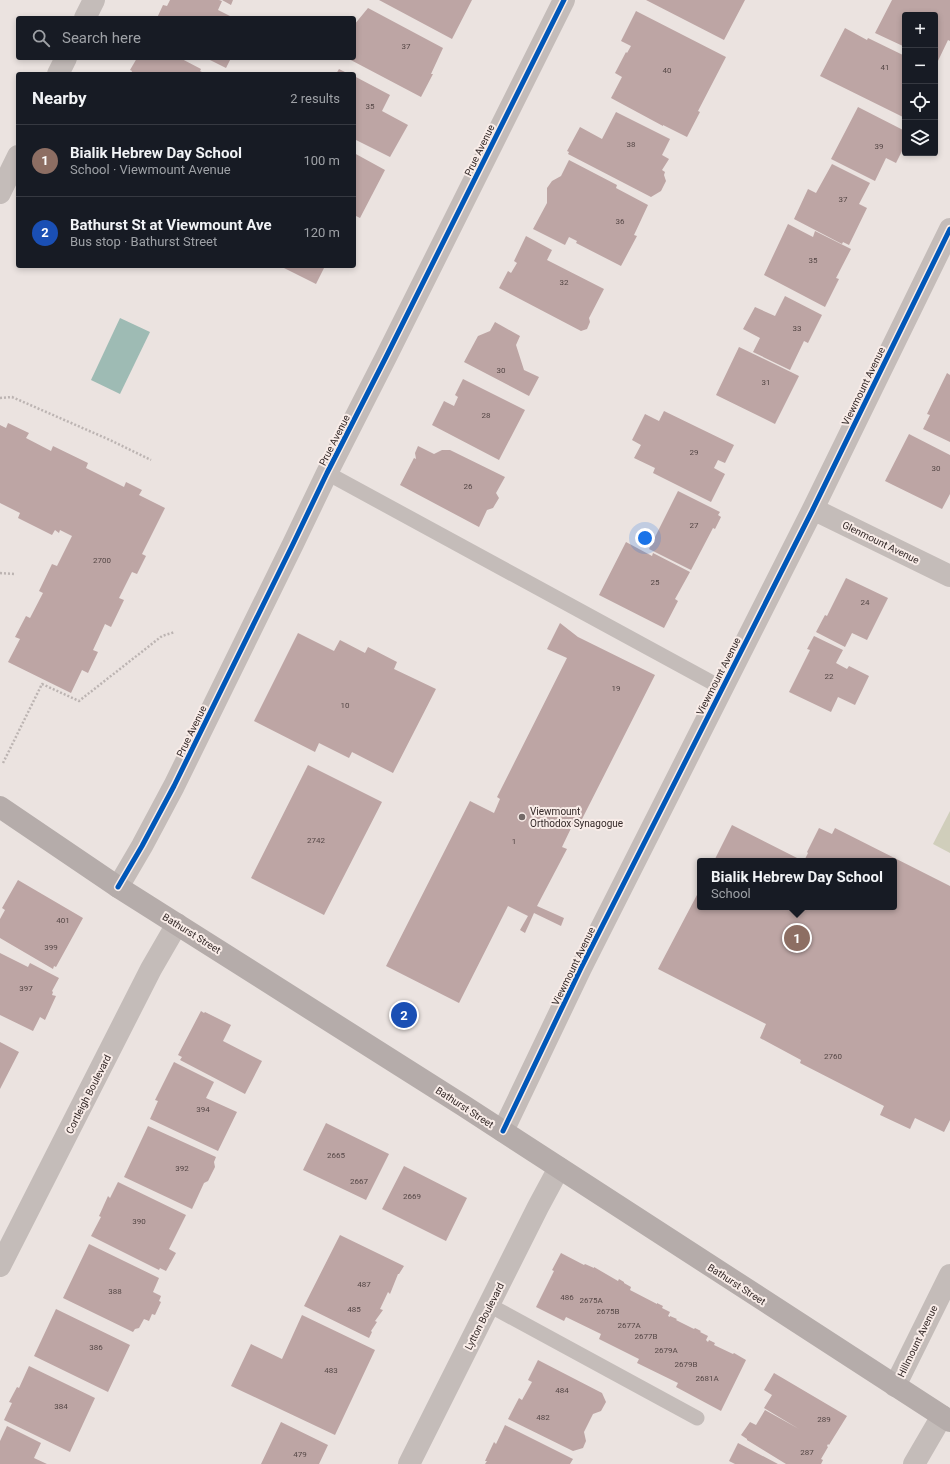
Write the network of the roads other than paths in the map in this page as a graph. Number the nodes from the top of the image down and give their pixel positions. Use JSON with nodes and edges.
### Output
{"nodes":[{"id":1,"x":94,"y":0,"type":"edge"},
{"id":2,"x":564,"y":0,"type":"edge"},
{"id":3,"x":86,"y":16,"type":"edge"},
{"id":4,"x":65,"y":60,"type":"edge"},
{"id":5,"x":59,"y":72,"type":"edge"},
{"id":6,"x":16,"y":160,"type":"edge"},
{"id":7,"x":0,"y":193,"type":"edge"},
{"id":8,"x":950,"y":229,"type":"edge"},
{"id":9,"x":327,"y":473,"type":"junction"},
{"id":10,"x":813,"y":509,"type":"junction"},
{"id":11,"x":950,"y":576,"type":"edge"},
{"id":12,"x":722,"y":688,"type":"junction"},
{"id":13,"x":0,"y":807,"type":"edge"},
{"id":14,"x":118,"y":887,"type":"junction"},
{"id":15,"x":177,"y":924,"type":"junction"},
{"id":16,"x":503,"y":1131,"type":"junction"},
{"id":17,"x":559,"y":1168,"type":"junction"},
{"id":18,"x":0,"y":1266,"type":"edge"},
{"id":19,"x":950,"y":1274,"type":"edge"},
{"id":20,"x":489,"y":1304,"type":"junction"},
{"id":21,"x":894,"y":1386,"type":"junction"},
{"id":22,"x":697,"y":1418,"type":"dead end"},
{"id":23,"x":946,"y":1418,"type":"edge"},
{"id":24,"x":409,"y":1464,"type":"edge"},
{"id":25,"x":914,"y":1464,"type":"edge"}],
"edges":[{"from":1,"to":3,"type":"street"},
{"from":2,"to":9,"type":"street","name":"Prue Avenue"},
{"from":4,"to":5,"type":"street"},
{"from":6,"to":7,"type":"street"},
{"from":8,"to":10,"type":"street","name":"Viewmount Avenue"},
{"from":9,"to":12,"type":"lane"},
{"from":9,"to":14,"type":"street","name":"Prue Avenue"},
{"from":10,"to":11,"type":"street","name":"Glenmount Avenue"},
{"from":10,"to":12,"type":"street","name":"Viewmount Avenue"},
{"from":12,"to":16,"type":"street","name":"Viewmount Avenue"},
{"from":13,"to":14,"type":"main road","name":"Bathurst Street"},
{"from":14,"to":15,"type":"main road","name":"Bathurst Street"},
{"from":15,"to":16,"type":"main road","name":"Bathurst Street"},
{"from":15,"to":18,"type":"street","name":"Cortleigh Boulevard"},
{"from":16,"to":17,"type":"main road","name":"Bathurst Street"},
{"from":17,"to":20,"type":"street","name":"Lytton Boulevard"},
{"from":17,"to":21,"type":"main road","name":"Bathurst Street"},
{"from":19,"to":21,"type":"street","name":"Hillmount Avenue"},
{"from":20,"to":22,"type":"lane"},
{"from":20,"to":24,"type":"street","name":"Lytton Boulevard"},
{"from":21,"to":23,"type":"main road","name":"Bathurst Street"},
{"from":23,"to":25,"type":"street"}]}
